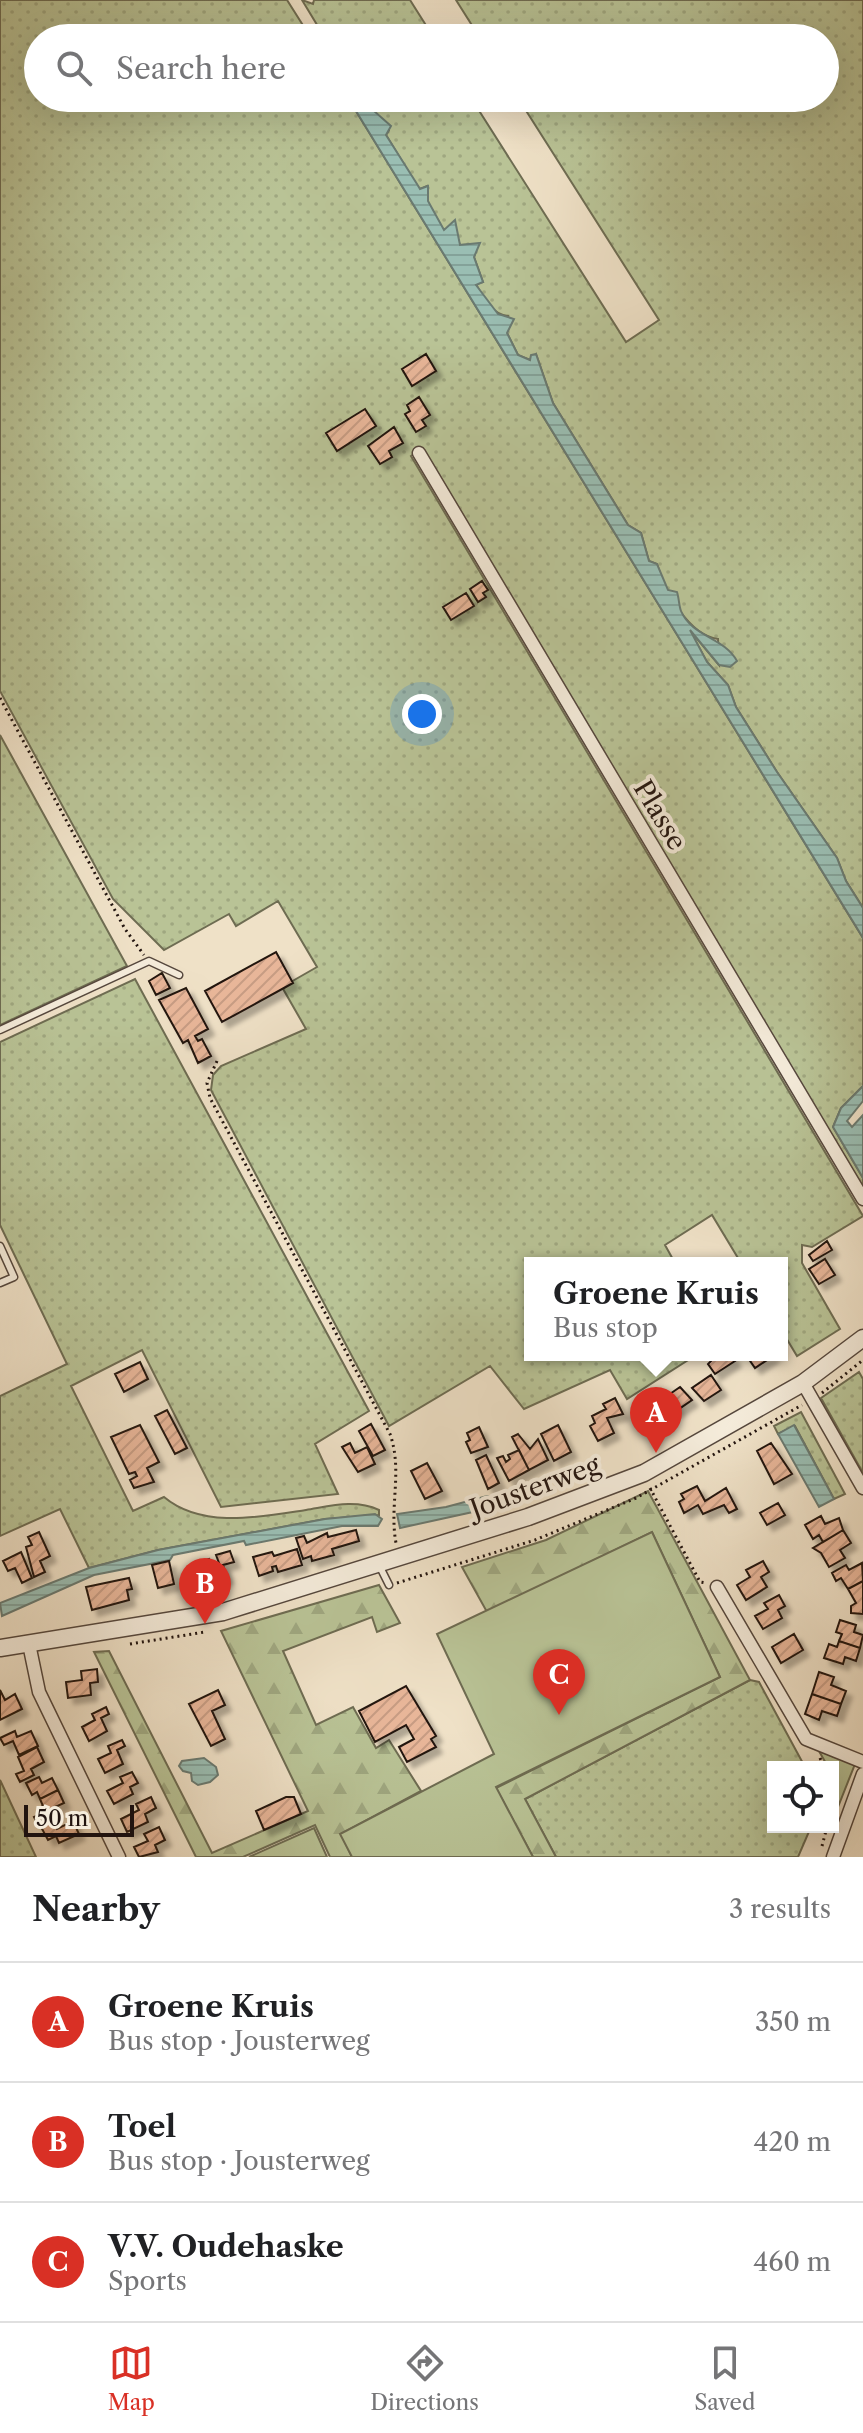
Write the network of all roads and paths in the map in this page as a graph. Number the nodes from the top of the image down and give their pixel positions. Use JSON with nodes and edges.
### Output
{"nodes":[{"id":1,"x":419,"y":453,"type":"dead end"},
{"id":2,"x":0,"y":698,"type":"edge"},
{"id":3,"x":149,"y":961,"type":"junction"},
{"id":4,"x":179,"y":975,"type":"dead end"},
{"id":5,"x":0,"y":1030,"type":"edge"},
{"id":6,"x":217,"y":1061,"type":"dead end"},
{"id":7,"x":863,"y":1199,"type":"edge"},
{"id":8,"x":0,"y":1246,"type":"edge"},
{"id":9,"x":0,"y":1283,"type":"edge"},
{"id":10,"x":863,"y":1338,"type":"edge"},
{"id":11,"x":863,"y":1360,"type":"edge"},
{"id":12,"x":803,"y":1383,"type":"junction"},
{"id":13,"x":813,"y":1399,"type":"junction"},
{"id":14,"x":644,"y":1473,"type":"junction"},
{"id":15,"x":863,"y":1488,"type":"edge"},
{"id":16,"x":651,"y":1490,"type":"junction"},
{"id":17,"x":398,"y":1558,"type":"junction"},
{"id":18,"x":379,"y":1565,"type":"junction"},
{"id":19,"x":389,"y":1585,"type":"joint"},
{"id":20,"x":717,"y":1587,"type":"joint"},
{"id":21,"x":29,"y":1644,"type":"junction"},
{"id":22,"x":0,"y":1648,"type":"edge"},
{"id":23,"x":863,"y":1762,"type":"edge"},
{"id":24,"x":863,"y":1774,"type":"edge"},
{"id":25,"x":119,"y":1857,"type":"edge"},
{"id":26,"x":833,"y":1857,"type":"edge"}],
"edges":[{"from":1,"to":7,"type":"street","name":"Plasse"},
{"from":2,"to":3,"type":"path"},
{"from":3,"to":4,"type":"lane"},
{"from":3,"to":5,"type":"lane"},
{"from":6,"to":17,"type":"path"},
{"from":8,"to":9,"type":"lane"},
{"from":10,"to":12,"type":"street","name":"Jousterweg"},
{"from":11,"to":13,"type":"path","name":"Jousterweg"},
{"from":12,"to":13,"type":"street"},
{"from":12,"to":14,"type":"street","name":"Jousterweg"},
{"from":13,"to":15,"type":"street"},
{"from":13,"to":16,"type":"path","name":"Jousterweg"},
{"from":14,"to":16,"type":"path"},
{"from":14,"to":17,"type":"street","name":"Jousterweg"},
{"from":16,"to":19,"type":"path","name":"Jousterweg"},
{"from":16,"to":20,"type":"path"},
{"from":17,"to":18,"type":"street","name":"Jousterweg"},
{"from":18,"to":19,"type":"lane"},
{"from":18,"to":21,"type":"street","name":"Jousterweg"},
{"from":20,"to":23,"type":"street"},
{"from":21,"to":22,"type":"street","name":"Jousterweg"},
{"from":21,"to":25,"type":"street"},
{"from":24,"to":26,"type":"street"}]}
